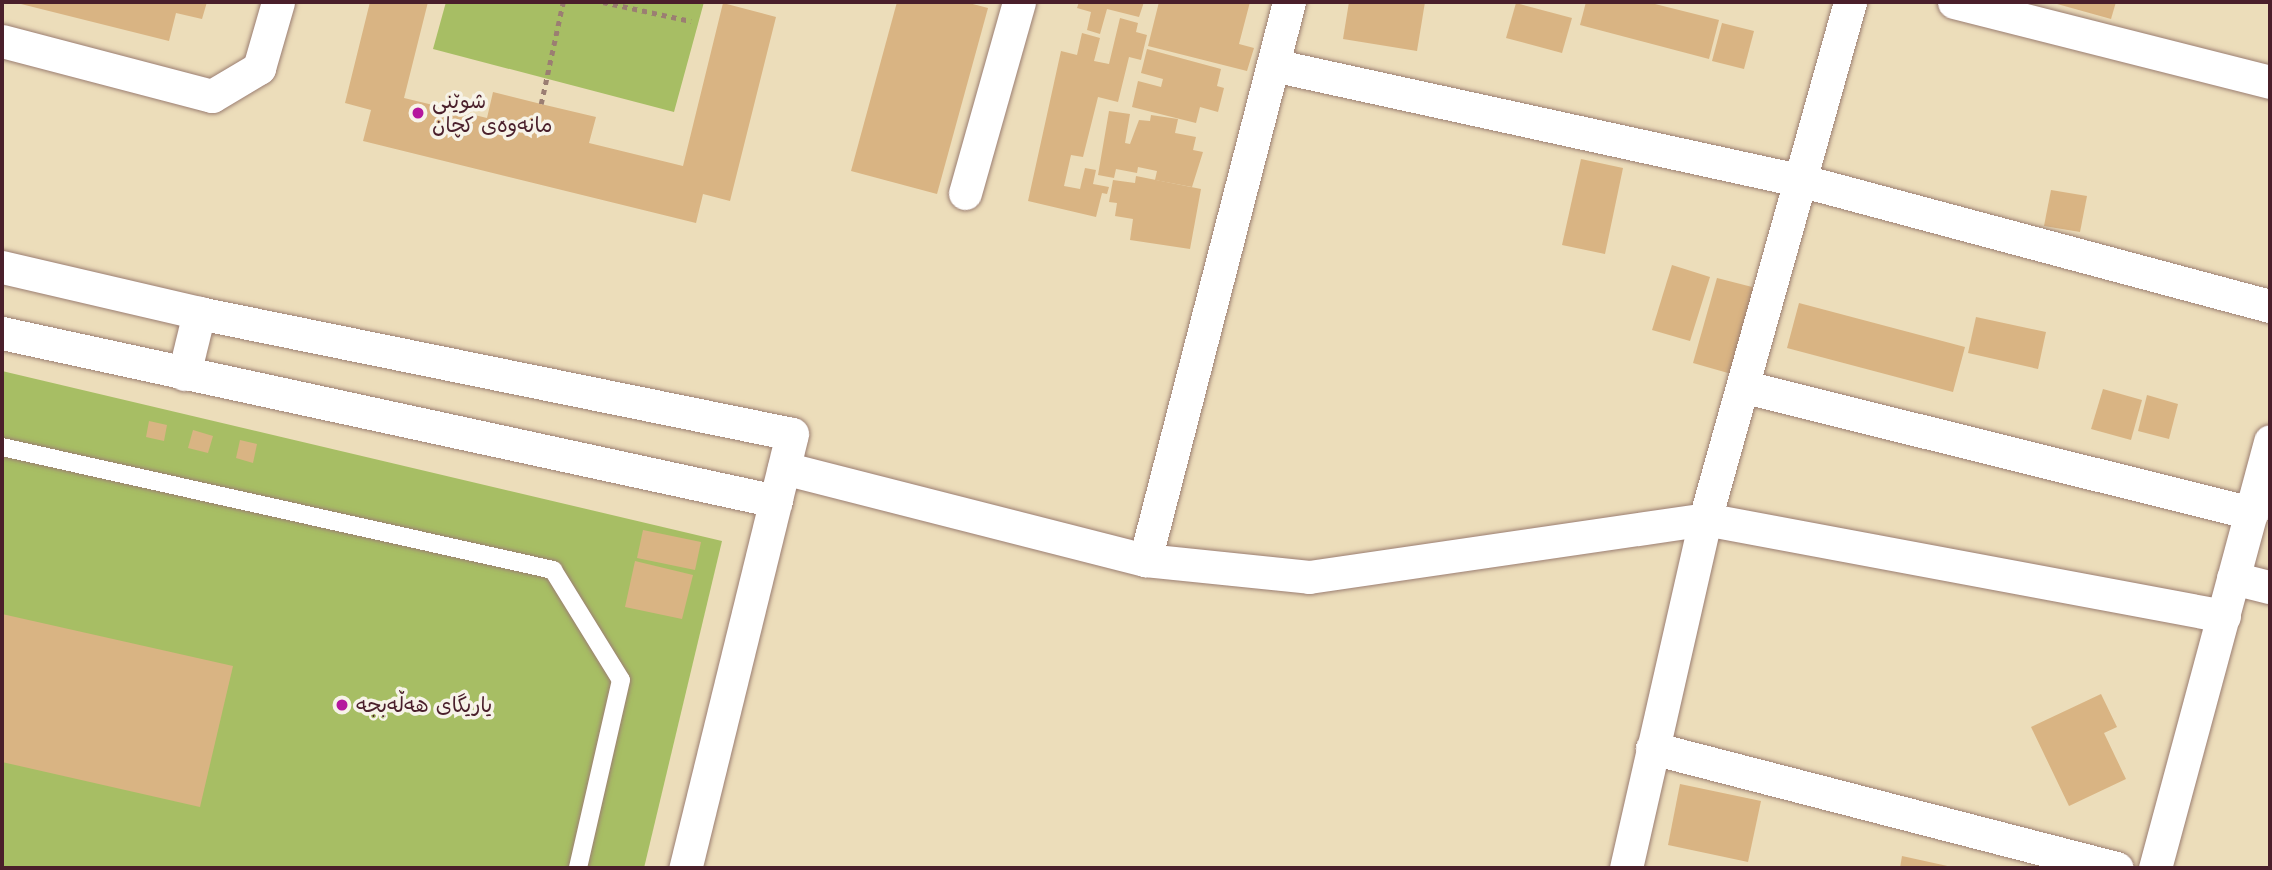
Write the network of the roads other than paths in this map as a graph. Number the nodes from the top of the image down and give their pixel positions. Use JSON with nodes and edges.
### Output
{"nodes":[{"id":1,"x":278,"y":2,"type":"edge"},
{"id":2,"x":1018,"y":2,"type":"edge"},
{"id":3,"x":1289,"y":2,"type":"edge"},
{"id":4,"x":1850,"y":2,"type":"edge"},
{"id":5,"x":1954,"y":2,"type":"edge"},
{"id":6,"x":2,"y":41,"type":"edge"},
{"id":7,"x":1273,"y":65,"type":"junction"},
{"id":8,"x":2270,"y":82,"type":"edge"},
{"id":9,"x":1803,"y":181,"type":"junction"},
{"id":10,"x":965,"y":193,"type":"dead end"},
{"id":11,"x":2,"y":267,"type":"edge"},
{"id":12,"x":2270,"y":306,"type":"edge"},
{"id":13,"x":199,"y":313,"type":"junction"},
{"id":14,"x":2,"y":332,"type":"edge"},
{"id":15,"x":184,"y":374,"type":"junction"},
{"id":16,"x":1745,"y":387,"type":"junction"},
{"id":17,"x":2270,"y":441,"type":"edge"},
{"id":18,"x":2,"y":447,"type":"edge"},
{"id":19,"x":784,"y":468,"type":"junction"},
{"id":20,"x":776,"y":501,"type":"junction"},
{"id":21,"x":2252,"y":513,"type":"junction"},
{"id":22,"x":1705,"y":519,"type":"junction"},
{"id":23,"x":1145,"y":559,"type":"junction"},
{"id":24,"x":2233,"y":578,"type":"junction"},
{"id":25,"x":2270,"y":587,"type":"edge"},
{"id":26,"x":2224,"y":616,"type":"junction"},
{"id":27,"x":1651,"y":748,"type":"junction"},
{"id":28,"x":578,"y":868,"type":"edge"},
{"id":29,"x":685,"y":868,"type":"edge"},
{"id":30,"x":1626,"y":868,"type":"edge"},
{"id":31,"x":2117,"y":868,"type":"edge"},
{"id":32,"x":2155,"y":868,"type":"edge"}],
"edges":[{"from":1,"to":6,"type":"street"},
{"from":2,"to":10,"type":"street"},
{"from":3,"to":7,"type":"street"},
{"from":4,"to":9,"type":"street"},
{"from":5,"to":8,"type":"street"},
{"from":7,"to":9,"type":"street"},
{"from":7,"to":23,"type":"street"},
{"from":9,"to":12,"type":"street"},
{"from":9,"to":16,"type":"street"},
{"from":11,"to":13,"type":"street"},
{"from":13,"to":15,"type":"street"},
{"from":13,"to":19,"type":"street"},
{"from":14,"to":15,"type":"street"},
{"from":15,"to":20,"type":"street"},
{"from":16,"to":21,"type":"street"},
{"from":16,"to":22,"type":"street"},
{"from":17,"to":21,"type":"street"},
{"from":18,"to":28,"type":"lane"},
{"from":19,"to":20,"type":"street"},
{"from":19,"to":23,"type":"street"},
{"from":20,"to":29,"type":"street"},
{"from":21,"to":24,"type":"street"},
{"from":22,"to":23,"type":"street"},
{"from":22,"to":26,"type":"street"},
{"from":22,"to":27,"type":"street"},
{"from":24,"to":25,"type":"street"},
{"from":24,"to":26,"type":"street"},
{"from":26,"to":32,"type":"street"},
{"from":27,"to":30,"type":"street"},
{"from":27,"to":31,"type":"street"}]}
